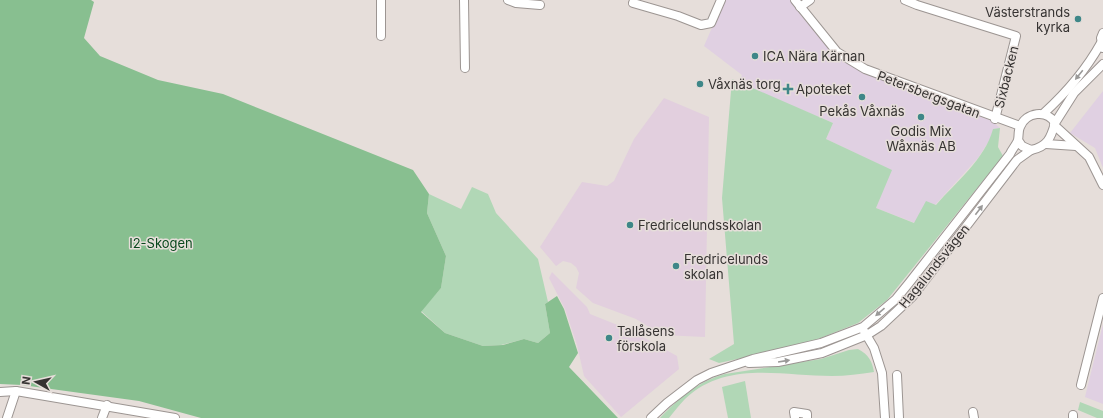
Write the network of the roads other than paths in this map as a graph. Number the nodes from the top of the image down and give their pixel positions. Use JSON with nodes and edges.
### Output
{"nodes":[{"id":1,"x":380,"y":0,"type":"edge"},
{"id":2,"x":464,"y":0,"type":"edge"},
{"id":3,"x":508,"y":0,"type":"edge"},
{"id":4,"x":721,"y":0,"type":"edge"},
{"id":5,"x":795,"y":0,"type":"edge"},
{"id":6,"x":810,"y":0,"type":"edge"},
{"id":7,"x":905,"y":0,"type":"edge"},
{"id":8,"x":633,"y":3,"type":"dead end"},
{"id":9,"x":540,"y":5,"type":"dead end"},
{"id":10,"x":800,"y":7,"type":"junction"},
{"id":11,"x":1103,"y":33,"type":"edge"},
{"id":12,"x":381,"y":36,"type":"dead end"},
{"id":13,"x":1102,"y":46,"type":"edge"},
{"id":14,"x":1103,"y":64,"type":"edge"},
{"id":15,"x":465,"y":68,"type":"dead end"},
{"id":16,"x":1044,"y":113,"type":"junction"},
{"id":17,"x":996,"y":119,"type":"junction"},
{"id":18,"x":1054,"y":124,"type":"junction"},
{"id":19,"x":1020,"y":126,"type":"junction"},
{"id":20,"x":1018,"y":140,"type":"junction"},
{"id":21,"x":1046,"y":144,"type":"junction"},
{"id":22,"x":1076,"y":146,"type":"junction"},
{"id":23,"x":1031,"y":150,"type":"junction"},
{"id":24,"x":1103,"y":185,"type":"edge"},
{"id":25,"x":1103,"y":298,"type":"edge"},
{"id":26,"x":863,"y":327,"type":"junction"},
{"id":27,"x":866,"y":335,"type":"junction"},
{"id":28,"x":746,"y":363,"type":"junction"},
{"id":29,"x":897,"y":375,"type":"dead end"},
{"id":30,"x":1081,"y":385,"type":"dead end"},
{"id":31,"x":16,"y":391,"type":"junction"},
{"id":32,"x":0,"y":392,"type":"edge"},
{"id":33,"x":107,"y":405,"type":"junction"},
{"id":34,"x":7,"y":418,"type":"edge"},
{"id":35,"x":102,"y":418,"type":"edge"},
{"id":36,"x":175,"y":418,"type":"edge"},
{"id":37,"x":652,"y":418,"type":"edge"},
{"id":38,"x":795,"y":418,"type":"edge"},
{"id":39,"x":806,"y":418,"type":"edge"},
{"id":40,"x":885,"y":418,"type":"edge"},
{"id":41,"x":899,"y":418,"type":"edge"}],
"edges":[{"from":1,"to":12,"type":"street"},
{"from":2,"to":15,"type":"street"},
{"from":3,"to":9,"type":"street"},
{"from":4,"to":8,"type":"street"},
{"from":5,"to":10,"type":"street","name":"Petersbergsgatan"},
{"from":6,"to":10,"type":"street"},
{"from":7,"to":17,"type":"street","name":"Sixbacken"},
{"from":10,"to":17,"type":"street","name":"Petersbergsgatan"},
{"from":11,"to":13,"type":"street"},
{"from":13,"to":16,"type":"street","one_way":true},
{"from":14,"to":18,"type":"street"},
{"from":16,"to":18,"type":"street"},
{"from":16,"to":19,"type":"street"},
{"from":17,"to":19,"type":"street","name":"Petersbergsgatan"},
{"from":18,"to":21,"type":"street"},
{"from":18,"to":22,"type":"street"},
{"from":19,"to":20,"type":"street"},
{"from":20,"to":23,"type":"street"},
{"from":20,"to":26,"type":"street","name":"Hagalundsvägen","one_way":true},
{"from":21,"to":22,"type":"street"},
{"from":21,"to":23,"type":"street"},
{"from":22,"to":24,"type":"street"},
{"from":27,"to":23,"type":"street","name":"Hagalundsvägen","one_way":true},
{"from":25,"to":30,"type":"street"},
{"from":26,"to":27,"type":"street"},
{"from":26,"to":28,"type":"street","name":"Hagalundsvägen"},
{"from":28,"to":27,"type":"street","name":"Hagalundsvägen","one_way":true},
{"from":27,"to":40,"type":"street"},
{"from":28,"to":37,"type":"street","name":"Hagalundsvägen"},
{"from":29,"to":41,"type":"street"},
{"from":31,"to":32,"type":"street"},
{"from":31,"to":33,"type":"street"},
{"from":31,"to":34,"type":"street"},
{"from":33,"to":35,"type":"street"},
{"from":33,"to":36,"type":"street"},
{"from":38,"to":39,"type":"street"}]}
